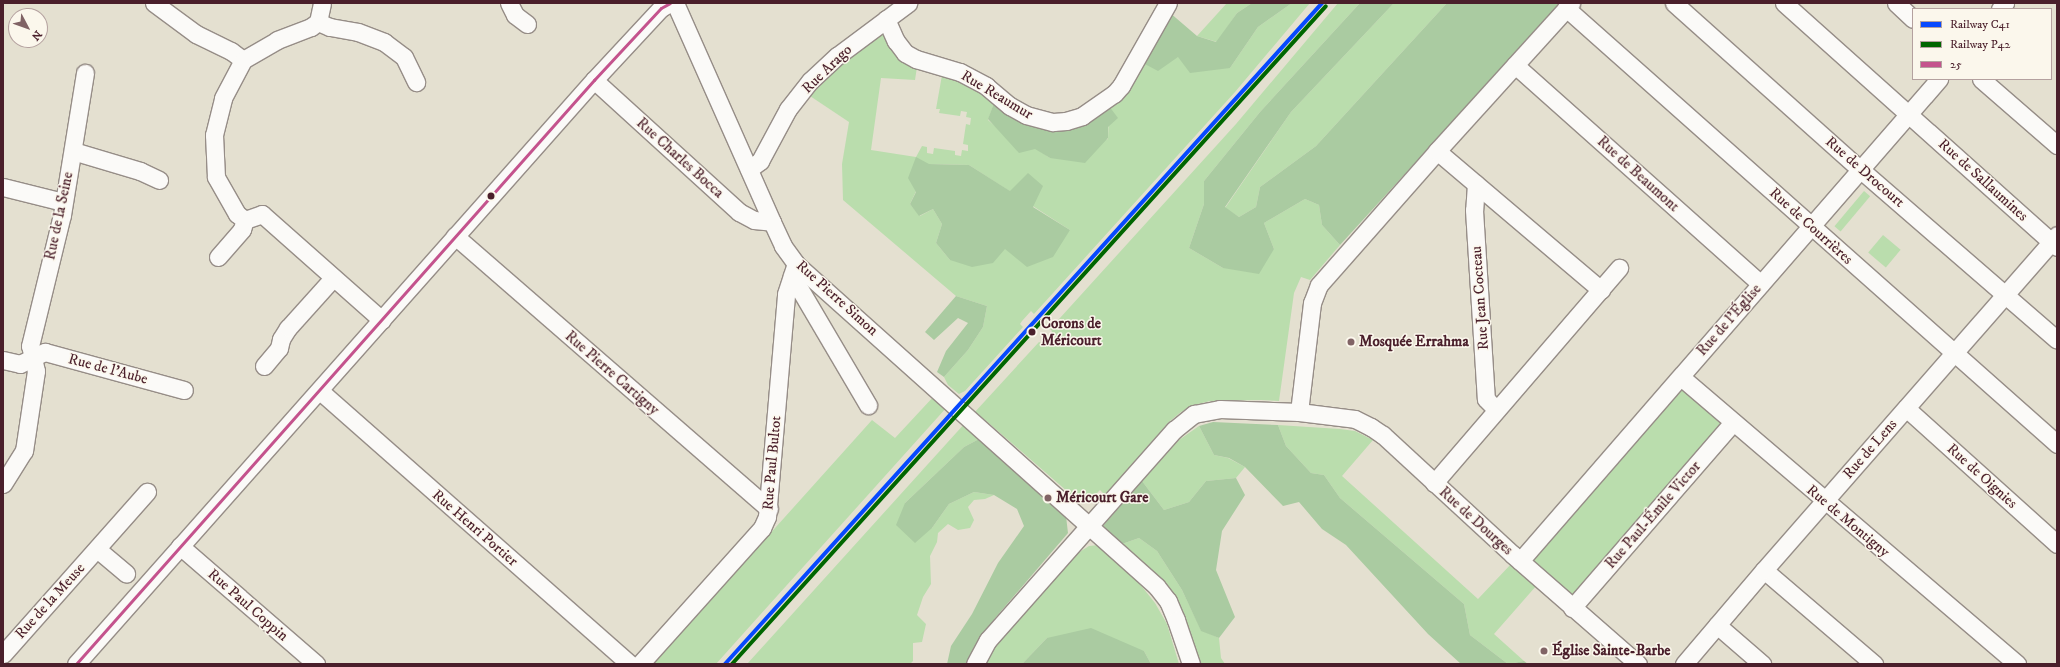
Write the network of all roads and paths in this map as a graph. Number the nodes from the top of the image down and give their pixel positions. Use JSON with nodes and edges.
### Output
{"nodes":[{"id":1,"x":154,"y":3,"type":"edge"},
{"id":2,"x":322,"y":3,"type":"edge"},
{"id":3,"x":509,"y":3,"type":"edge"},
{"id":4,"x":670,"y":3,"type":"edge"},
{"id":5,"x":675,"y":3,"type":"edge"},
{"id":6,"x":908,"y":3,"type":"edge"},
{"id":7,"x":1168,"y":3,"type":"edge"},
{"id":8,"x":1674,"y":3,"type":"edge"},
{"id":9,"x":1784,"y":3,"type":"edge"},
{"id":10,"x":1896,"y":3,"type":"edge"},
{"id":11,"x":1569,"y":5,"type":"edge"},
{"id":12,"x":1912,"y":18,"type":"edge"},
{"id":13,"x":886,"y":19,"type":"junction"},
{"id":14,"x":318,"y":22,"type":"junction"},
{"id":15,"x":528,"y":24,"type":"dead end"},
{"id":16,"x":244,"y":60,"type":"junction"},
{"id":17,"x":1515,"y":64,"type":"junction"},
{"id":18,"x":85,"y":73,"type":"dead end"},
{"id":19,"x":594,"y":80,"type":"junction"},
{"id":20,"x":1938,"y":80,"type":"edge"},
{"id":21,"x":1982,"y":80,"type":"edge"},
{"id":22,"x":416,"y":82,"type":"dead end"},
{"id":23,"x":1909,"y":113,"type":"junction"},
{"id":24,"x":2057,"y":145,"type":"edge"},
{"id":25,"x":73,"y":151,"type":"junction"},
{"id":26,"x":1437,"y":151,"type":"junction"},
{"id":27,"x":749,"y":169,"type":"junction"},
{"id":28,"x":1861,"y":170,"type":"junction"},
{"id":29,"x":159,"y":180,"type":"dead end"},
{"id":30,"x":1476,"y":184,"type":"junction"},
{"id":31,"x":3,"y":187,"type":"edge"},
{"id":32,"x":63,"y":202,"type":"junction"},
{"id":33,"x":245,"y":220,"type":"junction"},
{"id":34,"x":772,"y":222,"type":"junction"},
{"id":35,"x":1812,"y":226,"type":"junction"},
{"id":36,"x":455,"y":236,"type":"junction"},
{"id":37,"x":2055,"y":241,"type":"edge"},
{"id":38,"x":218,"y":258,"type":"dead end"},
{"id":39,"x":1619,"y":268,"type":"dead end"},
{"id":40,"x":794,"y":270,"type":"junction"},
{"id":41,"x":333,"y":278,"type":"junction"},
{"id":42,"x":1761,"y":284,"type":"junction"},
{"id":43,"x":1601,"y":290,"type":"junction"},
{"id":44,"x":2006,"y":295,"type":"junction"},
{"id":45,"x":382,"y":320,"type":"junction"},
{"id":46,"x":2057,"y":340,"type":"edge"},
{"id":47,"x":1955,"y":353,"type":"junction"},
{"id":48,"x":33,"y":358,"type":"junction"},
{"id":49,"x":3,"y":360,"type":"edge"},
{"id":50,"x":264,"y":366,"type":"dead end"},
{"id":51,"x":1680,"y":376,"type":"junction"},
{"id":52,"x":184,"y":390,"type":"dead end"},
{"id":53,"x":320,"y":391,"type":"junction"},
{"id":54,"x":868,"y":405,"type":"dead end"},
{"id":55,"x":1906,"y":408,"type":"junction"},
{"id":56,"x":1496,"y":409,"type":"junction"},
{"id":57,"x":1299,"y":412,"type":"junction"},
{"id":58,"x":1733,"y":422,"type":"junction"},
{"id":59,"x":2057,"y":444,"type":"edge"},
{"id":60,"x":1434,"y":483,"type":"junction"},
{"id":61,"x":3,"y":484,"type":"edge"},
{"id":62,"x":147,"y":492,"type":"dead end"},
{"id":63,"x":1824,"y":501,"type":"junction"},
{"id":64,"x":769,"y":509,"type":"junction"},
{"id":65,"x":1090,"y":526,"type":"junction"},
{"id":66,"x":2057,"y":544,"type":"edge"},
{"id":67,"x":180,"y":546,"type":"junction"},
{"id":68,"x":97,"y":549,"type":"junction"},
{"id":69,"x":1520,"y":561,"type":"junction"},
{"id":70,"x":1764,"y":570,"type":"junction"},
{"id":71,"x":126,"y":574,"type":"dead end"},
{"id":72,"x":1572,"y":608,"type":"junction"},
{"id":73,"x":1717,"y":625,"type":"junction"},
{"id":74,"x":3,"y":654,"type":"edge"},
{"id":75,"x":76,"y":664,"type":"edge"},
{"id":76,"x":316,"y":664,"type":"edge"},
{"id":77,"x":630,"y":664,"type":"edge"},
{"id":78,"x":640,"y":664,"type":"edge"},
{"id":79,"x":975,"y":664,"type":"edge"},
{"id":80,"x":1191,"y":664,"type":"edge"},
{"id":81,"x":1638,"y":664,"type":"edge"},
{"id":82,"x":1684,"y":664,"type":"edge"},
{"id":83,"x":1762,"y":664,"type":"edge"},
{"id":84,"x":1874,"y":664,"type":"edge"},
{"id":85,"x":2017,"y":664,"type":"edge"}],
"edges":[{"from":1,"to":16,"type":"street"},
{"from":2,"to":14,"type":"street"},
{"from":3,"to":15,"type":"street"},
{"from":4,"to":19,"type":"street"},
{"from":5,"to":27,"type":"street","name":"Rue Pierre Simon"},
{"from":6,"to":13,"type":"street","name":"Rue Arago"},
{"from":7,"to":13,"type":"street","name":"Rue Reaumur"},
{"from":8,"to":28,"type":"street","name":"Rue de Drocourt"},
{"from":9,"to":23,"type":"street","name":"Rue de Sallaumines"},
{"from":10,"to":12,"type":"street"},
{"from":11,"to":17,"type":"street"},
{"from":11,"to":35,"type":"street","name":"Rue de Courrières"},
{"from":13,"to":27,"type":"street","name":"Rue Arago"},
{"from":14,"to":16,"type":"street"},
{"from":14,"to":22,"type":"street"},
{"from":16,"to":33,"type":"street"},
{"from":17,"to":26,"type":"street"},
{"from":17,"to":42,"type":"street","name":"Rue de Beaumont"},
{"from":18,"to":25,"type":"street","name":"Rue de la Seine"},
{"from":19,"to":34,"type":"street","name":"Rue Charles Bocca"},
{"from":19,"to":36,"type":"street"},
{"from":20,"to":23,"type":"street","name":"Rue de l'Église"},
{"from":21,"to":24,"type":"street"},
{"from":23,"to":28,"type":"street","name":"Rue de l'Église"},
{"from":23,"to":37,"type":"street","name":"Rue de Sallaumines"},
{"from":25,"to":29,"type":"street"},
{"from":25,"to":32,"type":"street","name":"Rue de la Seine"},
{"from":26,"to":30,"type":"street"},
{"from":26,"to":57,"type":"street"},
{"from":27,"to":34,"type":"street","name":"Rue Pierre Simon"},
{"from":28,"to":35,"type":"street","name":"Rue de l'Église"},
{"from":28,"to":44,"type":"street","name":"Rue de Drocourt"},
{"from":30,"to":43,"type":"street"},
{"from":30,"to":56,"type":"street","name":"Rue Jean Cocteau"},
{"from":31,"to":32,"type":"street"},
{"from":32,"to":48,"type":"street","name":"Rue de la Seine"},
{"from":33,"to":38,"type":"street"},
{"from":33,"to":41,"type":"street"},
{"from":34,"to":40,"type":"street","name":"Rue Pierre Simon"},
{"from":35,"to":42,"type":"street","name":"Rue de l'Église"},
{"from":35,"to":47,"type":"street","name":"Rue de Courrières"},
{"from":36,"to":45,"type":"street"},
{"from":36,"to":64,"type":"street","name":"Rue Pierre Cartigny"},
{"from":37,"to":44,"type":"street","name":"Rue de Lens"},
{"from":39,"to":43,"type":"street"},
{"from":40,"to":54,"type":"street"},
{"from":40,"to":64,"type":"street","name":"Rue Paul Bultot"},
{"from":40,"to":65,"type":"street","name":"Rue Pierre Simon"},
{"from":41,"to":45,"type":"street"},
{"from":41,"to":50,"type":"street"},
{"from":42,"to":51,"type":"street","name":"Rue de l'Église"},
{"from":43,"to":56,"type":"street"},
{"from":44,"to":46,"type":"street","name":"Rue de Drocourt"},
{"from":44,"to":47,"type":"street","name":"Rue de Lens"},
{"from":45,"to":53,"type":"street"},
{"from":47,"to":55,"type":"street","name":"Rue de Lens"},
{"from":47,"to":59,"type":"street","name":"Rue de Courrières"},
{"from":48,"to":49,"type":"street"},
{"from":48,"to":52,"type":"street","name":"Rue de l'Aube"},
{"from":48,"to":61,"type":"street","name":"Rue de la Seine"},
{"from":51,"to":58,"type":"street","name":"Rue de Montigny"},
{"from":51,"to":69,"type":"street","name":"Rue de l'Église"},
{"from":53,"to":67,"type":"street"},
{"from":53,"to":77,"type":"street","name":"Rue Henri Portier"},
{"from":55,"to":63,"type":"street","name":"Rue de Lens"},
{"from":55,"to":66,"type":"street","name":"Rue de Oignies"},
{"from":56,"to":60,"type":"street"},
{"from":57,"to":60,"type":"street","name":"Rue de Dourges"},
{"from":57,"to":65,"type":"street","name":"Rue de Dourges"},
{"from":58,"to":63,"type":"street","name":"Rue de Montigny"},
{"from":58,"to":72,"type":"street","name":"Rue Paul-Émile Victor"},
{"from":60,"to":69,"type":"street","name":"Rue de Dourges"},
{"from":62,"to":68,"type":"street","name":"Rue de la Meuse"},
{"from":63,"to":70,"type":"street","name":"Rue de Lens"},
{"from":63,"to":85,"type":"street","name":"Rue de Montigny"},
{"from":64,"to":78,"type":"street","name":"Rue Paul Bultot"},
{"from":65,"to":79,"type":"street","name":"Rue de Dourges"},
{"from":65,"to":80,"type":"street","name":"Rue Pierre Simon"},
{"from":67,"to":75,"type":"street"},
{"from":67,"to":76,"type":"street","name":"Rue Paul Coppin"},
{"from":68,"to":71,"type":"street","name":"Rue de la Meuse"},
{"from":68,"to":74,"type":"street","name":"Rue de la Meuse"},
{"from":69,"to":72,"type":"street","name":"Rue de Dourges"},
{"from":70,"to":73,"type":"street","name":"Rue de Lens"},
{"from":70,"to":84,"type":"street"},
{"from":72,"to":81,"type":"street","name":"Rue de Dourges"},
{"from":73,"to":82,"type":"street","name":"Rue de Lens"},
{"from":73,"to":83,"type":"street"}]}
